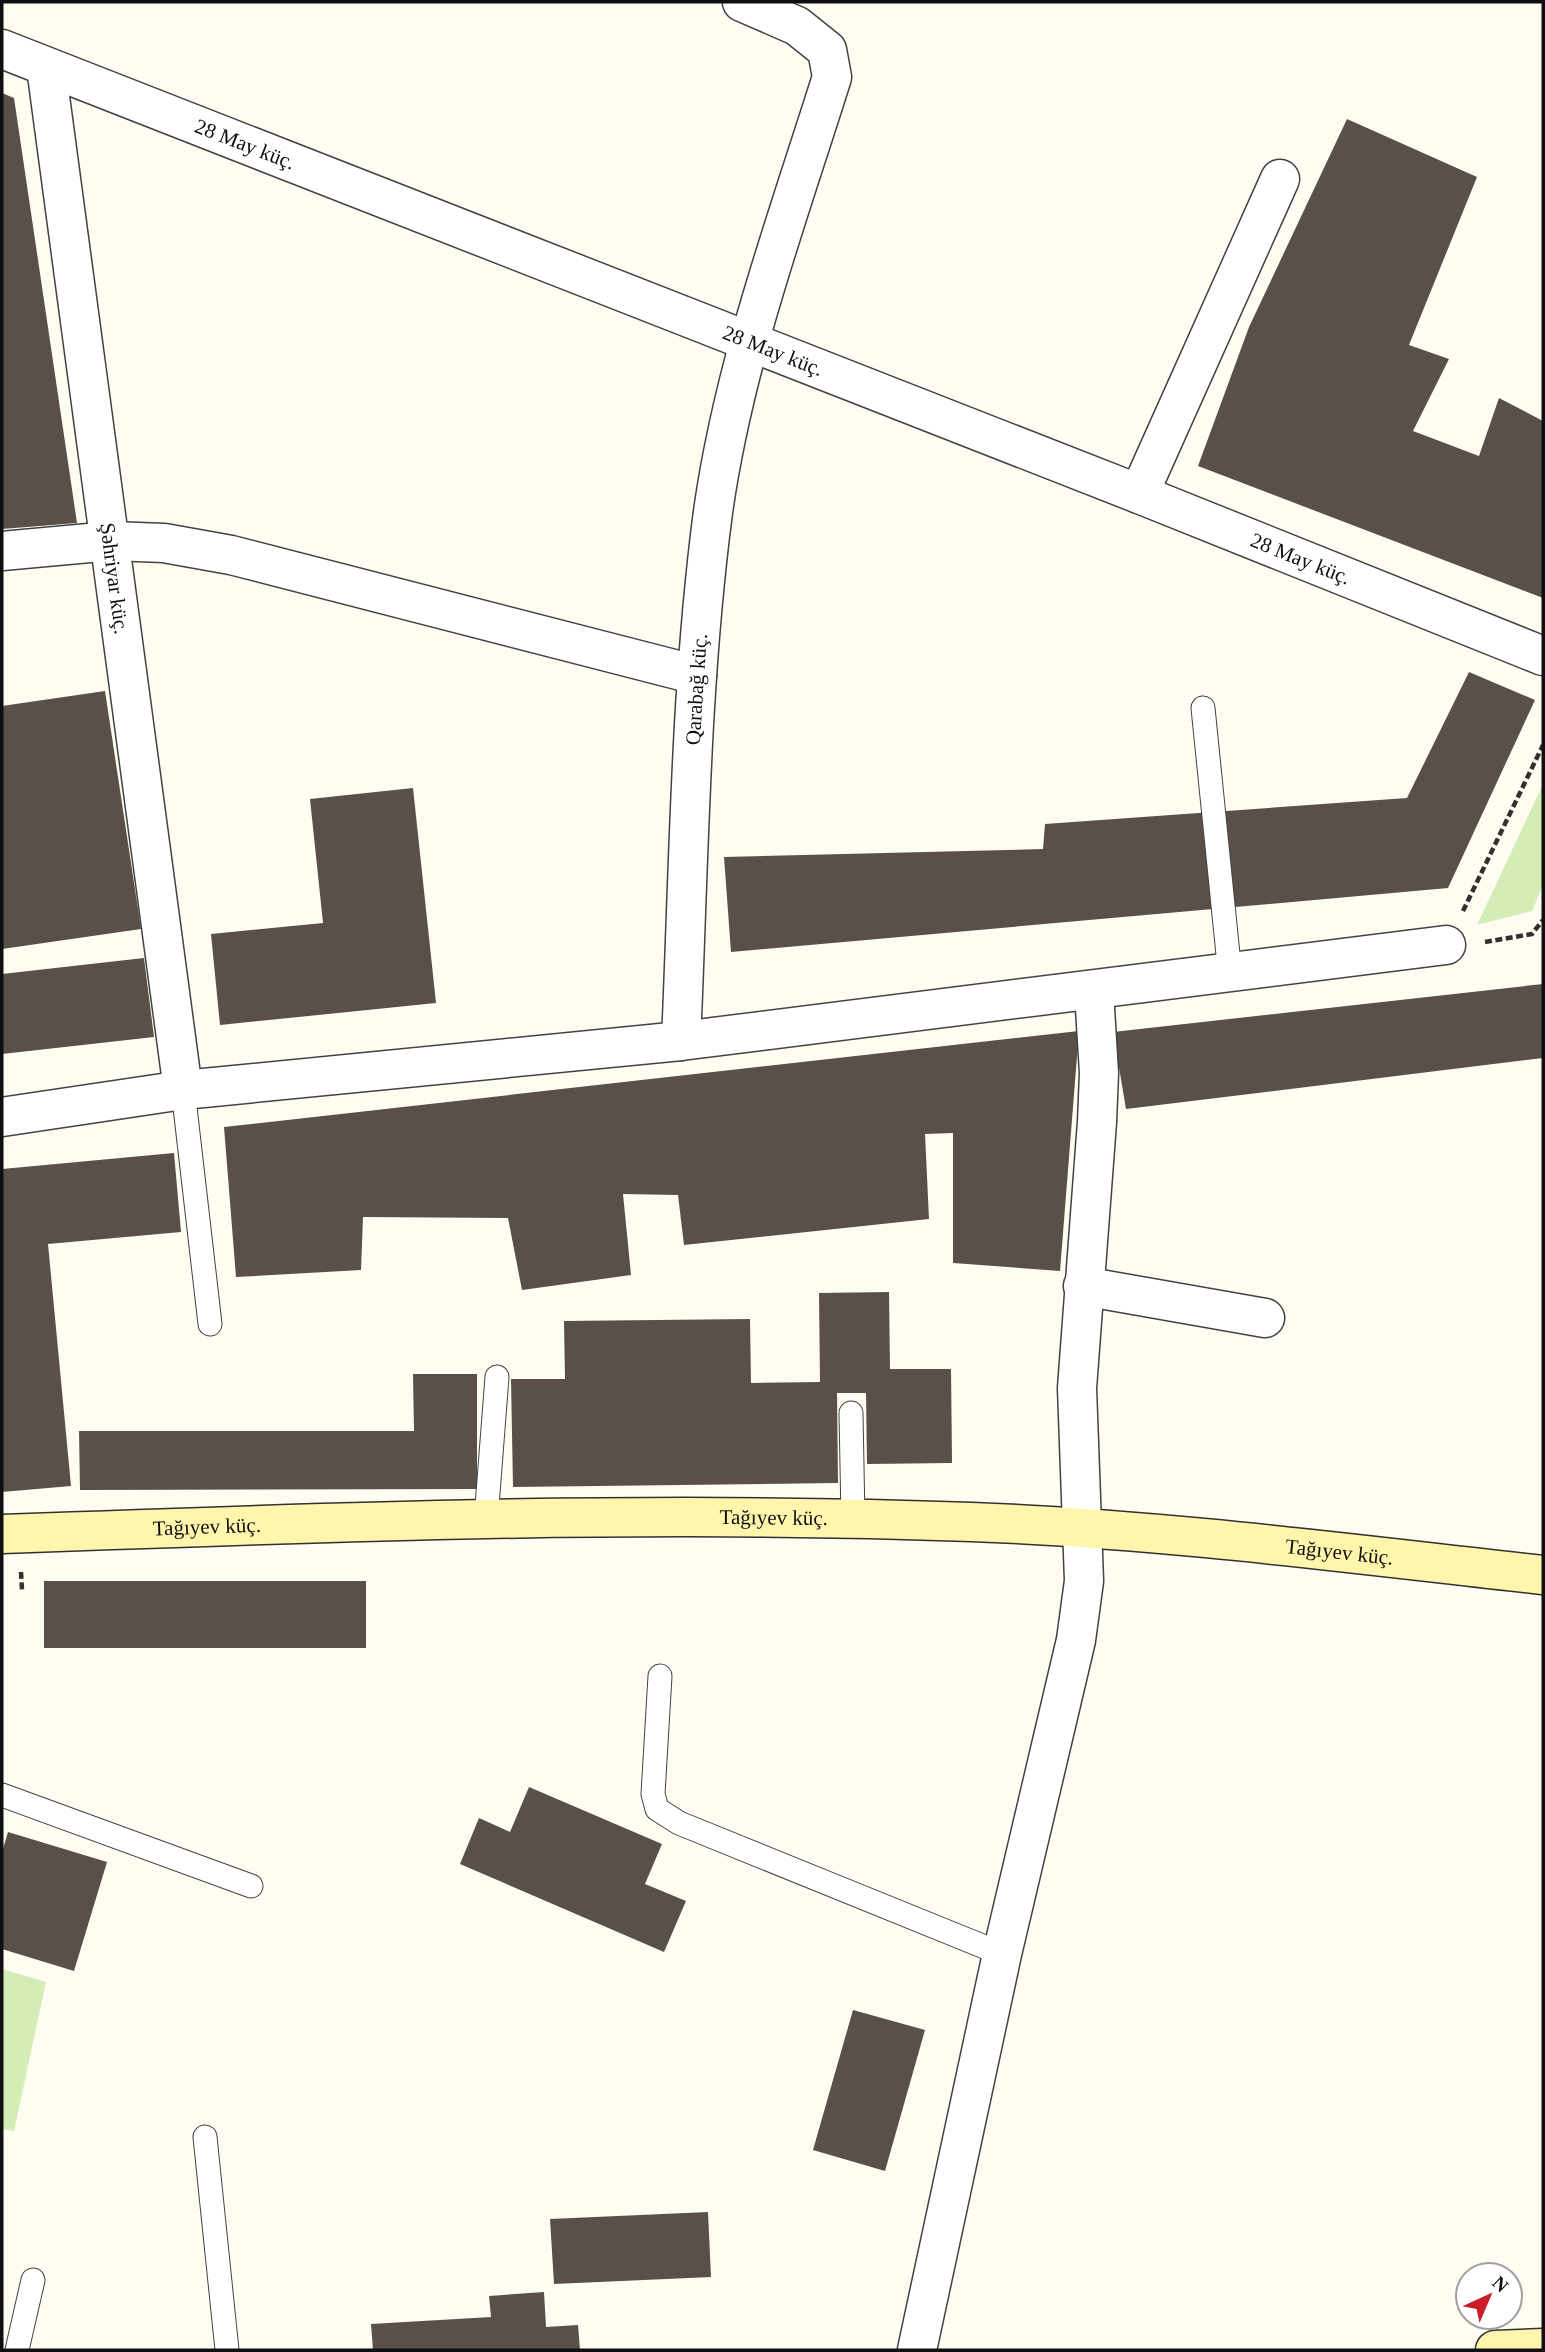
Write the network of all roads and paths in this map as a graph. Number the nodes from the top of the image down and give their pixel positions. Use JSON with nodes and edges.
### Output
{"nodes":[{"id":1,"x":742,"y":2,"type":"edge"},
{"id":2,"x":2,"y":49,"type":"edge"},
{"id":3,"x":46,"y":67,"type":"junction"},
{"id":4,"x":1280,"y":179,"type":"dead end"},
{"id":5,"x":749,"y":342,"type":"junction"},
{"id":6,"x":1139,"y":494,"type":"junction"},
{"id":7,"x":111,"y":541,"type":"junction"},
{"id":8,"x":2,"y":551,"type":"edge"},
{"id":9,"x":1543,"y":656,"type":"edge"},
{"id":10,"x":697,"y":676,"type":"junction"},
{"id":11,"x":1203,"y":708,"type":"dead end"},
{"id":12,"x":1543,"y":745,"type":"edge"},
{"id":13,"x":1543,"y":920,"type":"edge"},
{"id":14,"x":1446,"y":945,"type":"junction"},
{"id":15,"x":1230,"y":974,"type":"junction"},
{"id":16,"x":1094,"y":992,"type":"junction"},
{"id":17,"x":681,"y":1041,"type":"junction"},
{"id":18,"x":183,"y":1090,"type":"junction"},
{"id":19,"x":2,"y":1117,"type":"edge"},
{"id":20,"x":1083,"y":1286,"type":"junction"},
{"id":21,"x":1265,"y":1318,"type":"dead end"},
{"id":22,"x":210,"y":1324,"type":"dead end"},
{"id":23,"x":497,"y":1377,"type":"dead end"},
{"id":24,"x":851,"y":1413,"type":"dead end"},
{"id":25,"x":486,"y":1519,"type":"junction"},
{"id":26,"x":853,"y":1519,"type":"junction"},
{"id":27,"x":1083,"y":1528,"type":"junction"},
{"id":28,"x":2,"y":1534,"type":"edge"},
{"id":29,"x":1543,"y":1575,"type":"edge"},
{"id":30,"x":660,"y":1676,"type":"dead end"},
{"id":31,"x":2,"y":1795,"type":"edge"},
{"id":32,"x":251,"y":1886,"type":"dead end"},
{"id":33,"x":1002,"y":1954,"type":"junction"},
{"id":34,"x":205,"y":2137,"type":"dead end"},
{"id":35,"x":33,"y":2280,"type":"dead end"},
{"id":36,"x":1543,"y":2348,"type":"edge"},
{"id":37,"x":17,"y":2350,"type":"edge"},
{"id":38,"x":227,"y":2350,"type":"edge"},
{"id":39,"x":917,"y":2350,"type":"edge"},
{"id":40,"x":1495,"y":2350,"type":"edge"}],
"edges":[{"from":1,"to":5,"type":"street","name":"Qarabağ küç."},
{"from":2,"to":3,"type":"street","name":"28 May küç."},
{"from":3,"to":5,"type":"street","name":"28 May küç."},
{"from":3,"to":7,"type":"street","name":"Şəhriyar küç."},
{"from":4,"to":6,"type":"street"},
{"from":5,"to":6,"type":"street","name":"28 May küç."},
{"from":5,"to":10,"type":"street","name":"Qarabağ küç."},
{"from":6,"to":9,"type":"street","name":"28 May küç."},
{"from":7,"to":8,"type":"street"},
{"from":7,"to":10,"type":"street"},
{"from":7,"to":18,"type":"street","name":"Şəhriyar küç."},
{"from":10,"to":17,"type":"street","name":"Qarabağ küç."},
{"from":11,"to":15,"type":"lane"},
{"from":12,"to":14,"type":"path"},
{"from":13,"to":14,"type":"path"},
{"from":14,"to":15,"type":"street"},
{"from":15,"to":16,"type":"street"},
{"from":16,"to":17,"type":"street"},
{"from":16,"to":20,"type":"street"},
{"from":17,"to":18,"type":"street"},
{"from":18,"to":19,"type":"street"},
{"from":18,"to":22,"type":"lane"},
{"from":20,"to":21,"type":"street"},
{"from":20,"to":27,"type":"street"},
{"from":23,"to":25,"type":"lane"},
{"from":24,"to":26,"type":"lane"},
{"from":25,"to":26,"type":"street","name":"Tağıyev küç."},
{"from":25,"to":28,"type":"street","name":"Tağıyev küç."},
{"from":26,"to":27,"type":"street","name":"Tağıyev küç."},
{"from":27,"to":29,"type":"street","name":"Tağıyev küç."},
{"from":27,"to":33,"type":"street"},
{"from":30,"to":33,"type":"lane"},
{"from":31,"to":32,"type":"lane"},
{"from":33,"to":39,"type":"street"},
{"from":34,"to":38,"type":"lane"},
{"from":35,"to":37,"type":"lane"},
{"from":36,"to":40,"type":"street"}]}
